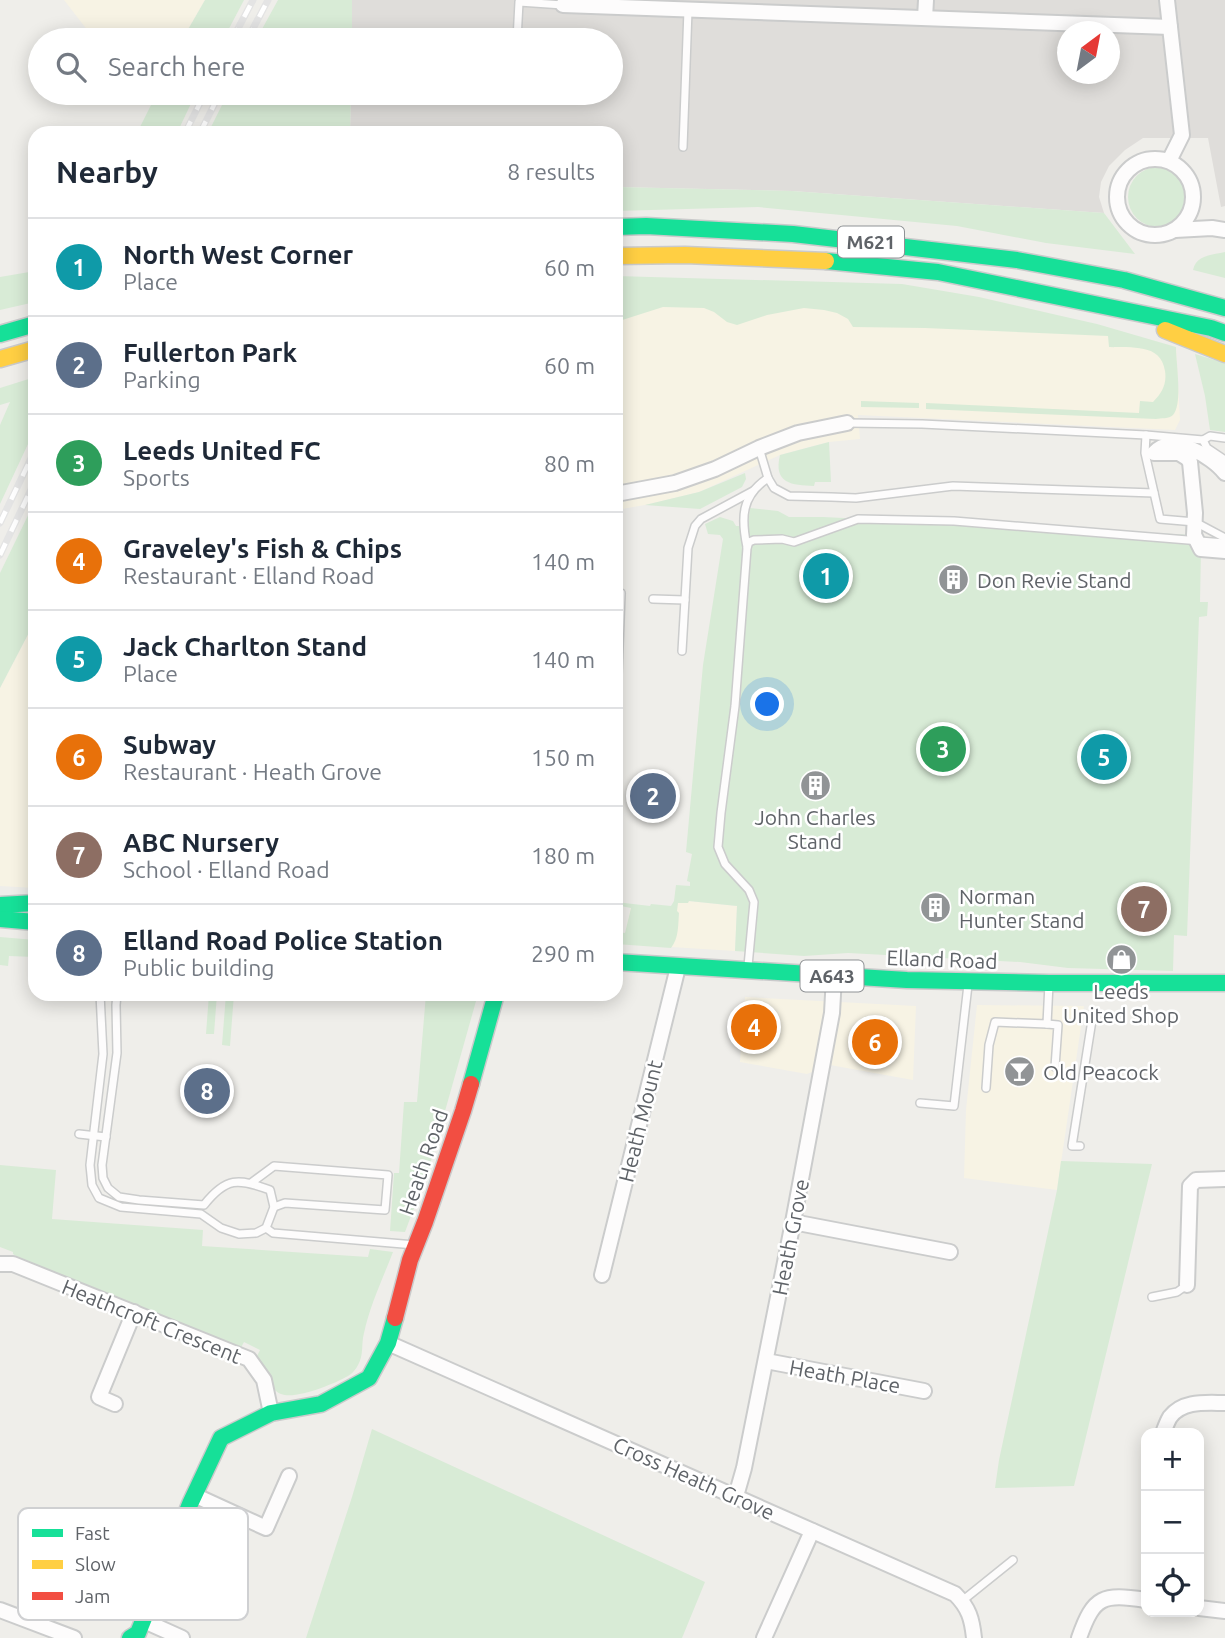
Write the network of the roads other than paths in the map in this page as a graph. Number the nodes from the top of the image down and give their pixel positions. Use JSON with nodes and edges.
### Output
{"nodes":[{"id":1,"x":926,"y":0,"type":"edge"},
{"id":2,"x":1167,"y":0,"type":"edge"},
{"id":3,"x":627,"y":4,"type":"edge"},
{"id":4,"x":563,"y":5,"type":"joint"},
{"id":5,"x":688,"y":9,"type":"junction"},
{"id":6,"x":925,"y":18,"type":"junction"},
{"id":7,"x":1170,"y":27,"type":"junction"},
{"id":8,"x":518,"y":28,"type":"edge"},
{"id":9,"x":683,"y":147,"type":"dead end"},
{"id":10,"x":1169,"y":161,"type":"junction"},
{"id":11,"x":1193,"y":203,"type":"junction"},
{"id":12,"x":623,"y":227,"type":"edge"},
{"id":13,"x":1175,"y":230,"type":"junction"},
{"id":14,"x":1219,"y":230,"type":"edge"},
{"id":15,"x":623,"y":256,"type":"edge"},
{"id":16,"x":1225,"y":307,"type":"edge"},
{"id":17,"x":1116,"y":309,"type":"junction"},
{"id":18,"x":28,"y":326,"type":"edge"},
{"id":19,"x":1218,"y":330,"type":"edge"},
{"id":20,"x":0,"y":334,"type":"edge"},
{"id":21,"x":28,"y":351,"type":"edge"},
{"id":22,"x":1225,"y":354,"type":"edge"},
{"id":23,"x":0,"y":359,"type":"edge"},
{"id":24,"x":847,"y":423,"type":"joint"},
{"id":25,"x":1146,"y":435,"type":"junction"},
{"id":26,"x":1225,"y":438,"type":"edge"},
{"id":27,"x":1203,"y":440,"type":"junction"},
{"id":28,"x":758,"y":448,"type":"junction"},
{"id":29,"x":1225,"y":460,"type":"edge"},
{"id":30,"x":1225,"y":473,"type":"edge"},
{"id":31,"x":768,"y":478,"type":"junction"},
{"id":32,"x":753,"y":491,"type":"junction"},
{"id":33,"x":623,"y":493,"type":"edge"},
{"id":34,"x":1154,"y":493,"type":"junction"},
{"id":35,"x":1195,"y":522,"type":"junction"},
{"id":36,"x":1196,"y":540,"type":"junction"},
{"id":37,"x":1225,"y":540,"type":"edge"},
{"id":38,"x":747,"y":548,"type":"junction"},
{"id":39,"x":1225,"y":551,"type":"edge"},
{"id":40,"x":653,"y":599,"type":"dead end"},
{"id":41,"x":685,"y":600,"type":"junction"},
{"id":42,"x":682,"y":651,"type":"dead end"},
{"id":43,"x":28,"y":903,"type":"edge"},
{"id":44,"x":0,"y":905,"type":"edge"},
{"id":45,"x":0,"y":919,"type":"edge"},
{"id":46,"x":28,"y":921,"type":"edge"},
{"id":47,"x":623,"y":963,"type":"edge"},
{"id":48,"x":678,"y":967,"type":"junction"},
{"id":49,"x":748,"y":971,"type":"junction"},
{"id":50,"x":834,"y":976,"type":"junction"},
{"id":51,"x":968,"y":981,"type":"junction"},
{"id":52,"x":1049,"y":983,"type":"junction"},
{"id":53,"x":1225,"y":983,"type":"edge"},
{"id":54,"x":100,"y":1001,"type":"edge"},
{"id":55,"x":116,"y":1001,"type":"edge"},
{"id":56,"x":494,"y":1001,"type":"edge"},
{"id":57,"x":1093,"y":1014,"type":"dead end"},
{"id":58,"x":1047,"y":1024,"type":"junction"},
{"id":59,"x":1055,"y":1067,"type":"dead end"},
{"id":60,"x":986,"y":1088,"type":"dead end"},
{"id":61,"x":920,"y":1103,"type":"dead end"},
{"id":62,"x":79,"y":1134,"type":"dead end"},
{"id":63,"x":94,"y":1136,"type":"junction"},
{"id":64,"x":106,"y":1137,"type":"junction"},
{"id":65,"x":1080,"y":1146,"type":"dead end"},
{"id":66,"x":1225,"y":1179,"type":"edge"},
{"id":67,"x":251,"y":1183,"type":"junction"},
{"id":68,"x":274,"y":1206,"type":"junction"},
{"id":69,"x":793,"y":1222,"type":"junction"},
{"id":70,"x":266,"y":1228,"type":"junction"},
{"id":71,"x":415,"y":1245,"type":"junction"},
{"id":72,"x":950,"y":1252,"type":"dead end"},
{"id":73,"x":0,"y":1264,"type":"edge"},
{"id":74,"x":602,"y":1275,"type":"dead end"},
{"id":75,"x":1187,"y":1285,"type":"joint"},
{"id":76,"x":1152,"y":1297,"type":"dead end"},
{"id":77,"x":134,"y":1312,"type":"junction"},
{"id":78,"x":388,"y":1343,"type":"junction"},
{"id":79,"x":766,"y":1361,"type":"junction"},
{"id":80,"x":924,"y":1391,"type":"dead end"},
{"id":81,"x":1225,"y":1403,"type":"edge"},
{"id":82,"x":115,"y":1404,"type":"dead end"},
{"id":83,"x":271,"y":1413,"type":"junction"},
{"id":84,"x":1165,"y":1428,"type":"edge"},
{"id":85,"x":289,"y":1476,"type":"dead end"},
{"id":86,"x":194,"y":1495,"type":"junction"},
{"id":87,"x":736,"y":1496,"type":"junction"},
{"id":88,"x":188,"y":1508,"type":"edge"},
{"id":89,"x":222,"y":1508,"type":"edge"},
{"id":90,"x":248,"y":1520,"type":"edge"},
{"id":91,"x":812,"y":1531,"type":"junction"},
{"id":92,"x":1013,"y":1560,"type":"dead end"},
{"id":93,"x":1141,"y":1600,"type":"edge"},
{"id":94,"x":962,"y":1601,"type":"junction"},
{"id":95,"x":1204,"y":1609,"type":"edge"},
{"id":96,"x":0,"y":1610,"type":"edge"},
{"id":97,"x":1225,"y":1611,"type":"edge"},
{"id":98,"x":18,"y":1617,"type":"edge"},
{"id":99,"x":26,"y":1620,"type":"edge"},
{"id":100,"x":142,"y":1620,"type":"joint"},
{"id":101,"x":74,"y":1638,"type":"edge"},
{"id":102,"x":130,"y":1638,"type":"edge"},
{"id":103,"x":182,"y":1638,"type":"edge"},
{"id":104,"x":764,"y":1638,"type":"edge"},
{"id":105,"x":974,"y":1638,"type":"edge"},
{"id":106,"x":1079,"y":1638,"type":"edge"}],
"edges":[{"from":1,"to":6,"type":"street"},
{"from":2,"to":7,"type":"street"},
{"from":3,"to":4,"type":"street"},
{"from":3,"to":5,"type":"street"},
{"from":4,"to":8,"type":"lane"},
{"from":5,"to":6,"type":"street"},
{"from":5,"to":9,"type":"lane"},
{"from":6,"to":7,"type":"street"},
{"from":7,"to":10,"type":"street"},
{"from":10,"to":11,"type":"street"},
{"from":10,"to":13,"type":"street"},
{"from":11,"to":13,"type":"street"},
{"from":11,"to":14,"type":"street"},
{"from":12,"to":16,"type":"main road","number":"M621"},
{"from":13,"to":14,"type":"street"},
{"from":15,"to":17,"type":"main road","number":"M621"},
{"from":17,"to":19,"type":"main road","number":"M621"},
{"from":17,"to":22,"type":"main road"},
{"from":18,"to":20,"type":"main road"},
{"from":21,"to":23,"type":"main road"},
{"from":24,"to":25,"type":"lane"},
{"from":24,"to":28,"type":"street"},
{"from":25,"to":27,"type":"lane"},
{"from":25,"to":34,"type":"lane"},
{"from":26,"to":27,"type":"lane"},
{"from":27,"to":29,"type":"lane"},
{"from":28,"to":31,"type":"lane"},
{"from":28,"to":33,"type":"street"},
{"from":30,"to":35,"type":"street"},
{"from":31,"to":32,"type":"lane"},
{"from":31,"to":34,"type":"lane"},
{"from":32,"to":38,"type":"lane"},
{"from":32,"to":41,"type":"lane"},
{"from":34,"to":35,"type":"lane"},
{"from":35,"to":36,"type":"street"},
{"from":35,"to":37,"type":"lane"},
{"from":36,"to":37,"type":"lane"},
{"from":36,"to":38,"type":"lane"},
{"from":36,"to":39,"type":"street"},
{"from":38,"to":49,"type":"lane"},
{"from":40,"to":41,"type":"lane"},
{"from":41,"to":42,"type":"lane"},
{"from":43,"to":44,"type":"main road"},
{"from":45,"to":46,"type":"main road"},
{"from":47,"to":48,"type":"main road","name":"Elland Road","number":"A643"},
{"from":48,"to":49,"type":"main road","name":"Elland Road","number":"A643"},
{"from":48,"to":74,"type":"street","name":"Heath Mount"},
{"from":49,"to":50,"type":"main road","name":"Elland Road","number":"A643"},
{"from":50,"to":51,"type":"main road","name":"Elland Road","number":"A643"},
{"from":50,"to":69,"type":"street","name":"Heath Grove"},
{"from":51,"to":52,"type":"main road","name":"Elland Road","number":"A643"},
{"from":51,"to":61,"type":"lane"},
{"from":52,"to":53,"type":"main road","name":"Elland Road","number":"A643"},
{"from":52,"to":58,"type":"lane"},
{"from":54,"to":63,"type":"lane"},
{"from":55,"to":64,"type":"lane"},
{"from":56,"to":71,"type":"main road","name":"Heath Road"},
{"from":57,"to":65,"type":"lane"},
{"from":58,"to":59,"type":"lane"},
{"from":58,"to":60,"type":"lane"},
{"from":62,"to":63,"type":"lane"},
{"from":63,"to":64,"type":"lane"},
{"from":63,"to":70,"type":"lane"},
{"from":64,"to":67,"type":"lane"},
{"from":66,"to":75,"type":"street"},
{"from":67,"to":68,"type":"lane"},
{"from":67,"to":68,"type":"lane"},
{"from":68,"to":70,"type":"lane"},
{"from":69,"to":72,"type":"street"},
{"from":69,"to":79,"type":"street","name":"Heath Grove"},
{"from":70,"to":71,"type":"lane"},
{"from":71,"to":78,"type":"main road","name":"Heath Road"},
{"from":73,"to":77,"type":"street","name":"Heathcroft Crescent"},
{"from":75,"to":76,"type":"lane"},
{"from":77,"to":82,"type":"street"},
{"from":77,"to":83,"type":"street","name":"Heathcroft Crescent"},
{"from":78,"to":83,"type":"main road","name":"Heath Road"},
{"from":78,"to":87,"type":"street","name":"Cross Heath Grove"},
{"from":79,"to":80,"type":"street","name":"Heath Place"},
{"from":79,"to":87,"type":"street","name":"Heath Grove"},
{"from":81,"to":84,"type":"street"},
{"from":83,"to":86,"type":"main road","name":"Heath Road"},
{"from":85,"to":90,"type":"street"},
{"from":86,"to":88,"type":"main road","name":"Heath Road"},
{"from":86,"to":89,"type":"street"},
{"from":87,"to":91,"type":"street","name":"Cross Heath Grove"},
{"from":91,"to":94,"type":"street","name":"Cross Heath Grove"},
{"from":91,"to":104,"type":"street"},
{"from":92,"to":94,"type":"lane"},
{"from":93,"to":106,"type":"street"},
{"from":94,"to":105,"type":"street"},
{"from":95,"to":97,"type":"street"},
{"from":96,"to":98,"type":"street"},
{"from":99,"to":101,"type":"street"},
{"from":100,"to":102,"type":"main road","name":"Heath Road"},
{"from":100,"to":103,"type":"street"}]}
